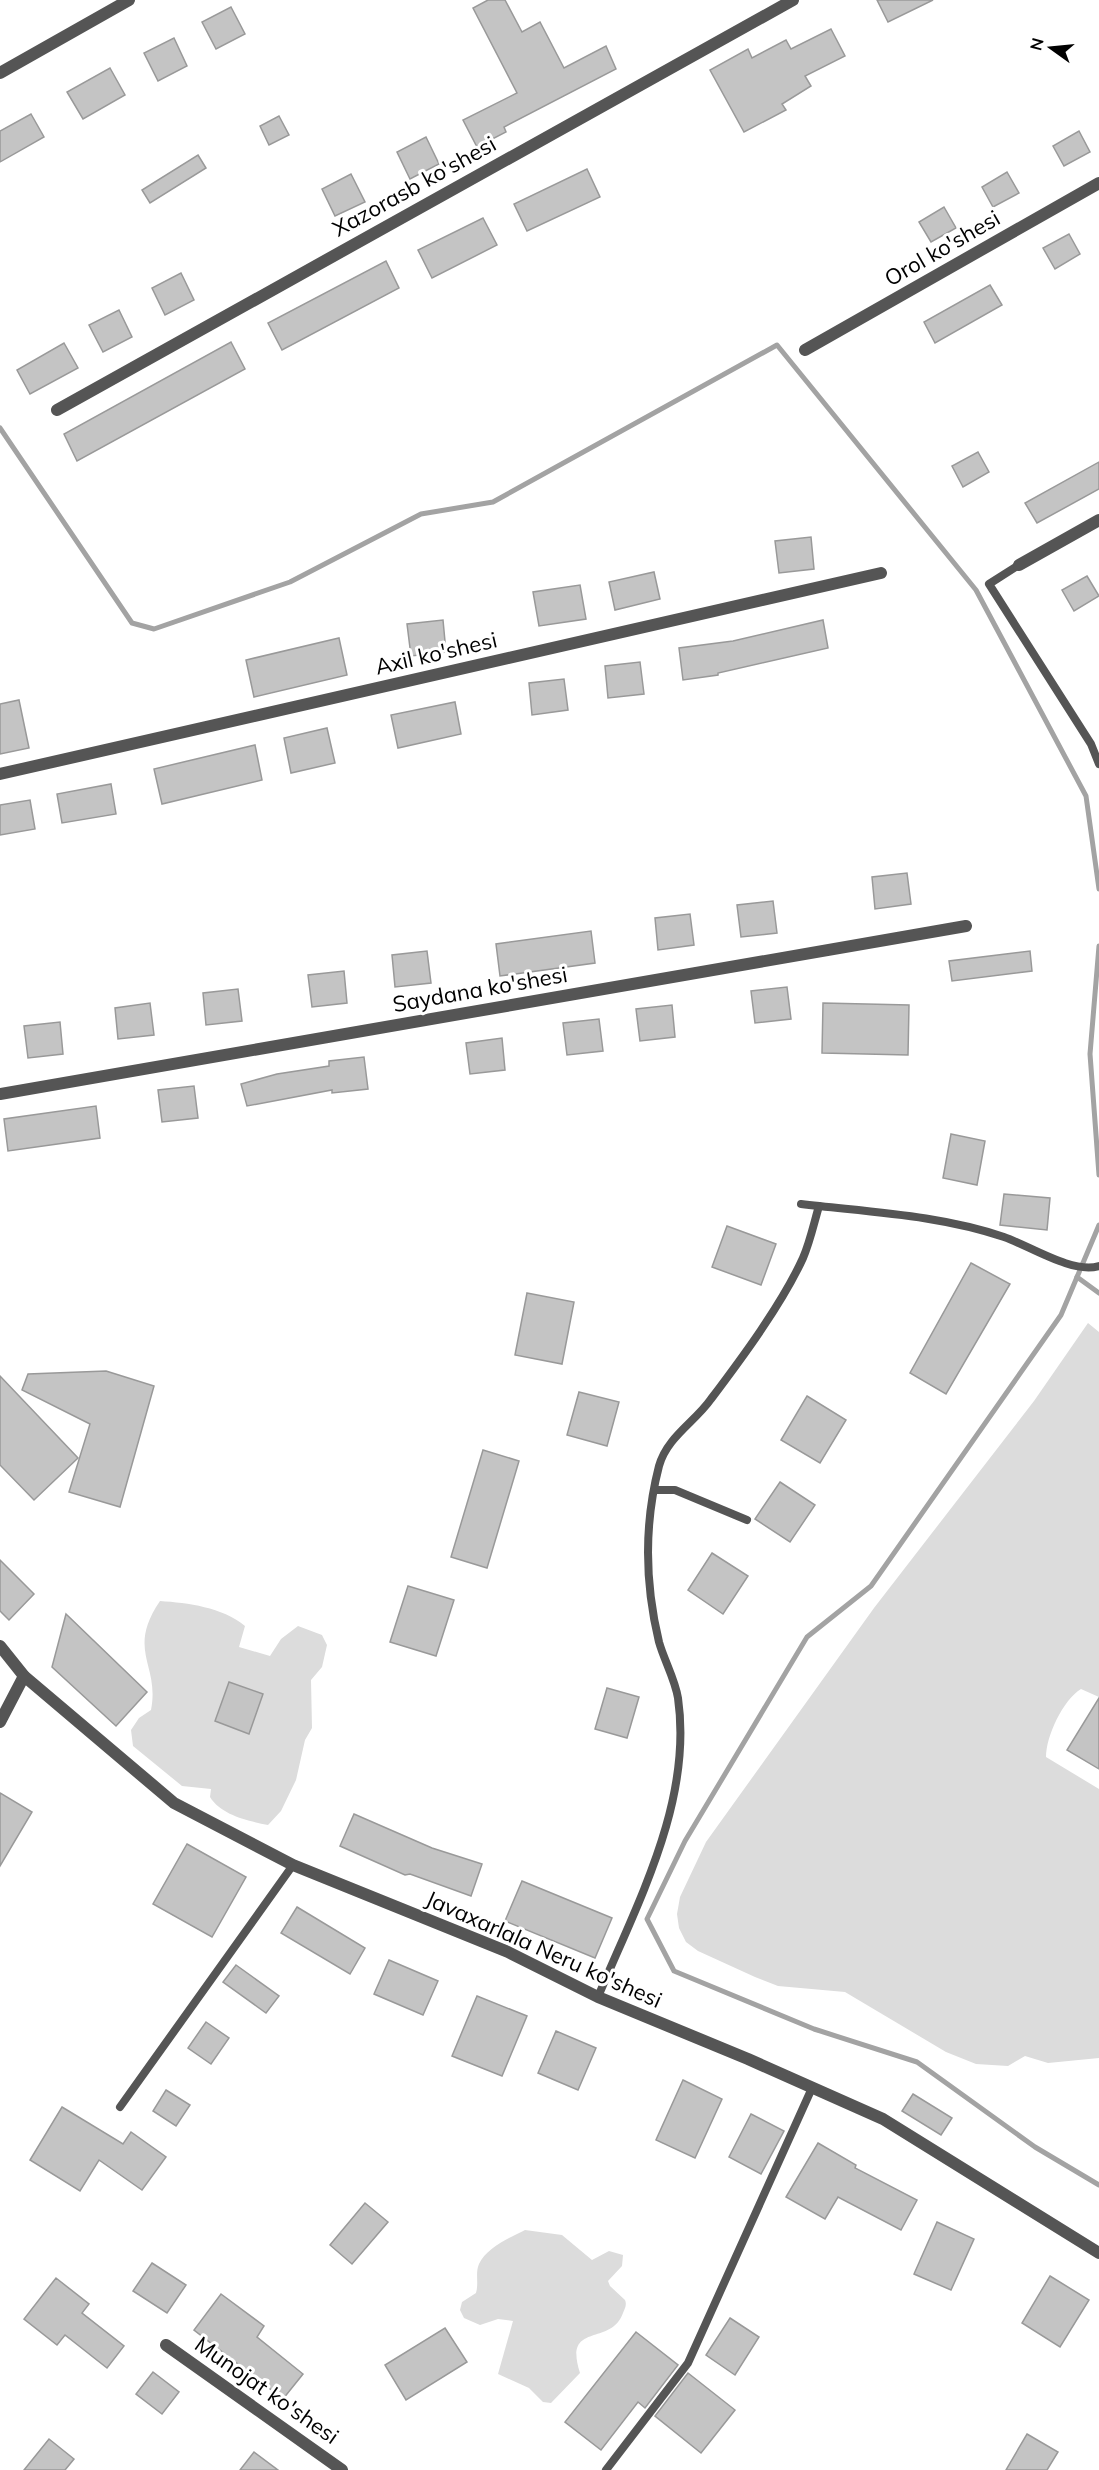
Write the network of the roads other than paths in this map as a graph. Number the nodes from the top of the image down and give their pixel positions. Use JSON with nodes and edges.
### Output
{"nodes":[{"id":1,"x":129,"y":0,"type":"edge"},
{"id":2,"x":793,"y":0,"type":"edge"},
{"id":3,"x":0,"y":73,"type":"edge"},
{"id":4,"x":1099,"y":183,"type":"edge"},
{"id":5,"x":805,"y":350,"type":"dead end"},
{"id":6,"x":57,"y":410,"type":"dead end"},
{"id":7,"x":1099,"y":520,"type":"edge"},
{"id":8,"x":1019,"y":565,"type":"joint"},
{"id":9,"x":880,"y":573,"type":"dead end"},
{"id":10,"x":1099,"y":764,"type":"edge"},
{"id":11,"x":0,"y":774,"type":"edge"},
{"id":12,"x":966,"y":926,"type":"dead end"},
{"id":13,"x":0,"y":1094,"type":"edge"},
{"id":14,"x":801,"y":1204,"type":"dead end"},
{"id":15,"x":819,"y":1206,"type":"junction"},
{"id":16,"x":1099,"y":1266,"type":"edge"},
{"id":17,"x":655,"y":1490,"type":"junction"},
{"id":18,"x":747,"y":1520,"type":"dead end"},
{"id":19,"x":0,"y":1646,"type":"edge"},
{"id":20,"x":24,"y":1676,"type":"junction"},
{"id":21,"x":0,"y":1722,"type":"edge"},
{"id":22,"x":293,"y":1865,"type":"junction"},
{"id":23,"x":598,"y":1997,"type":"junction"},
{"id":24,"x":812,"y":2088,"type":"junction"},
{"id":25,"x":120,"y":2108,"type":"dead end"},
{"id":26,"x":1099,"y":2253,"type":"edge"},
{"id":27,"x":166,"y":2345,"type":"dead end"},
{"id":28,"x":342,"y":2470,"type":"edge"},
{"id":29,"x":606,"y":2470,"type":"edge"}],
"edges":[{"from":1,"to":3,"type":"street"},
{"from":2,"to":6,"type":"street","name":"Xazorasb ko'shesi"},
{"from":4,"to":5,"type":"street","name":"Orol ko'shesi"},
{"from":7,"to":8,"type":"street"},
{"from":8,"to":10,"type":"lane"},
{"from":9,"to":11,"type":"street","name":"Axil ko'shesi"},
{"from":12,"to":13,"type":"street","name":"Saydana ko'shesi"},
{"from":14,"to":15,"type":"lane"},
{"from":15,"to":16,"type":"lane"},
{"from":15,"to":17,"type":"lane"},
{"from":17,"to":18,"type":"lane"},
{"from":17,"to":23,"type":"lane"},
{"from":19,"to":20,"type":"street","name":"Javaxarlala Neru ko'shesi"},
{"from":20,"to":21,"type":"street"},
{"from":20,"to":22,"type":"street","name":"Javaxarlala Neru ko'shesi"},
{"from":22,"to":23,"type":"street","name":"Javaxarlala Neru ko'shesi"},
{"from":22,"to":25,"type":"lane"},
{"from":23,"to":24,"type":"street","name":"Javaxarlala Neru ko'shesi"},
{"from":24,"to":26,"type":"street","name":"Javaxarlala Neru ko'shesi"},
{"from":24,"to":29,"type":"lane"},
{"from":27,"to":28,"type":"street","name":"Munojat ko'shesi"}]}
